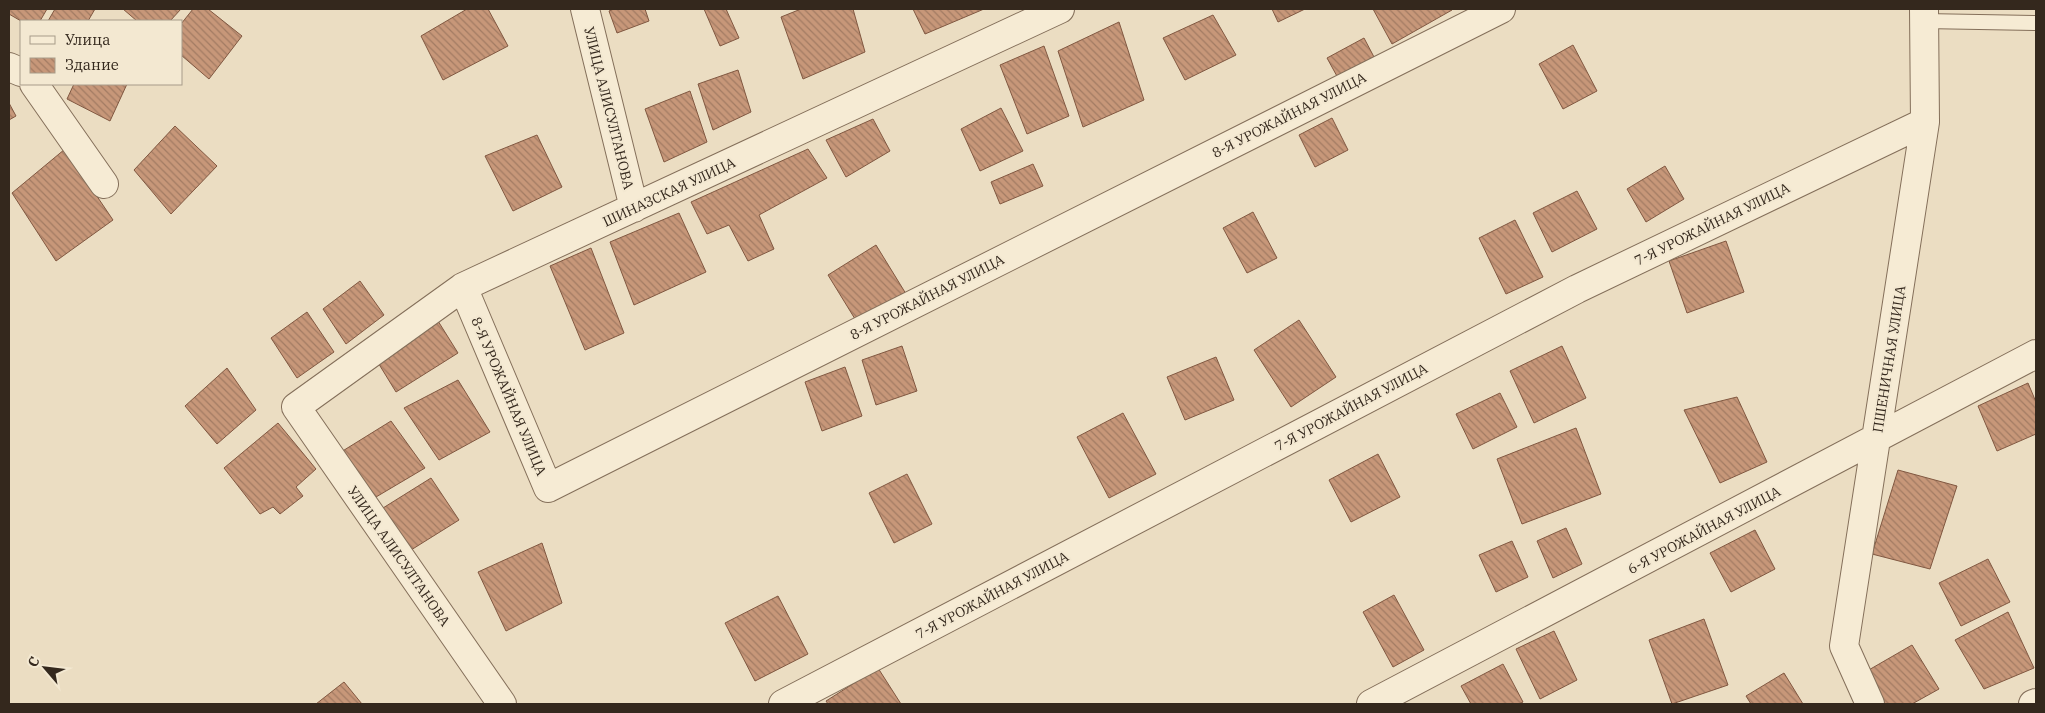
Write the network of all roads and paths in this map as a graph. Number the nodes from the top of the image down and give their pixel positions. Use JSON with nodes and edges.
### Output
{"nodes":[{"id":1,"x":585,"y":9,"type":"edge"},
{"id":2,"x":1060,"y":9,"type":"edge"},
{"id":3,"x":1501,"y":9,"type":"edge"},
{"id":4,"x":1924,"y":15,"type":"edge"},
{"id":5,"x":2036,"y":23,"type":"edge"},
{"id":6,"x":35,"y":85,"type":"edge"},
{"id":7,"x":1925,"y":122,"type":"junction"},
{"id":8,"x":104,"y":184,"type":"dead end"},
{"id":9,"x":634,"y":208,"type":"junction"},
{"id":10,"x":463,"y":287,"type":"junction"},
{"id":11,"x":2036,"y":354,"type":"edge"},
{"id":12,"x":296,"y":407,"type":"joint"},
{"id":13,"x":1877,"y":439,"type":"junction"},
{"id":14,"x":2036,"y":703,"type":"edge"},
{"id":15,"x":502,"y":704,"type":"edge"},
{"id":16,"x":783,"y":704,"type":"edge"},
{"id":17,"x":1371,"y":704,"type":"edge"},
{"id":18,"x":1870,"y":704,"type":"edge"},
{"id":19,"x":2033,"y":704,"type":"edge"}],
"edges":[{"from":1,"to":9,"type":"street","name":"УЛИЦА АЛИСУЛТАНОВА"},
{"from":2,"to":9,"type":"street","name":"ШИНАЗСКАЯ УЛИЦА"},
{"from":3,"to":10,"type":"street","name":"8-Я УРОЖАЙНАЯ УЛИЦА"},
{"from":4,"to":5,"type":"lane"},
{"from":4,"to":7,"type":"street","name":"ПШЕНИЧНАЯ УЛИЦА"},
{"from":6,"to":8,"type":"street"},
{"from":7,"to":13,"type":"street","name":"ПШЕНИЧНАЯ УЛИЦА"},
{"from":7,"to":16,"type":"street","name":"7-Я УРОЖАЙНАЯ УЛИЦА"},
{"from":9,"to":10,"type":"street","name":"ШИНАЗСКАЯ УЛИЦА"},
{"from":10,"to":12,"type":"street","name":"ШИНАЗСКАЯ УЛИЦА"},
{"from":11,"to":13,"type":"street","name":"6-Я УРОЖАЙНАЯ УЛИЦА"},
{"from":12,"to":15,"type":"street","name":"УЛИЦА АЛИСУЛТАНОВА"},
{"from":13,"to":17,"type":"street","name":"6-Я УРОЖАЙНАЯ УЛИЦА"},
{"from":13,"to":18,"type":"street","name":"ПШЕНИЧНАЯ УЛИЦА"},
{"from":14,"to":19,"type":"street"}]}
